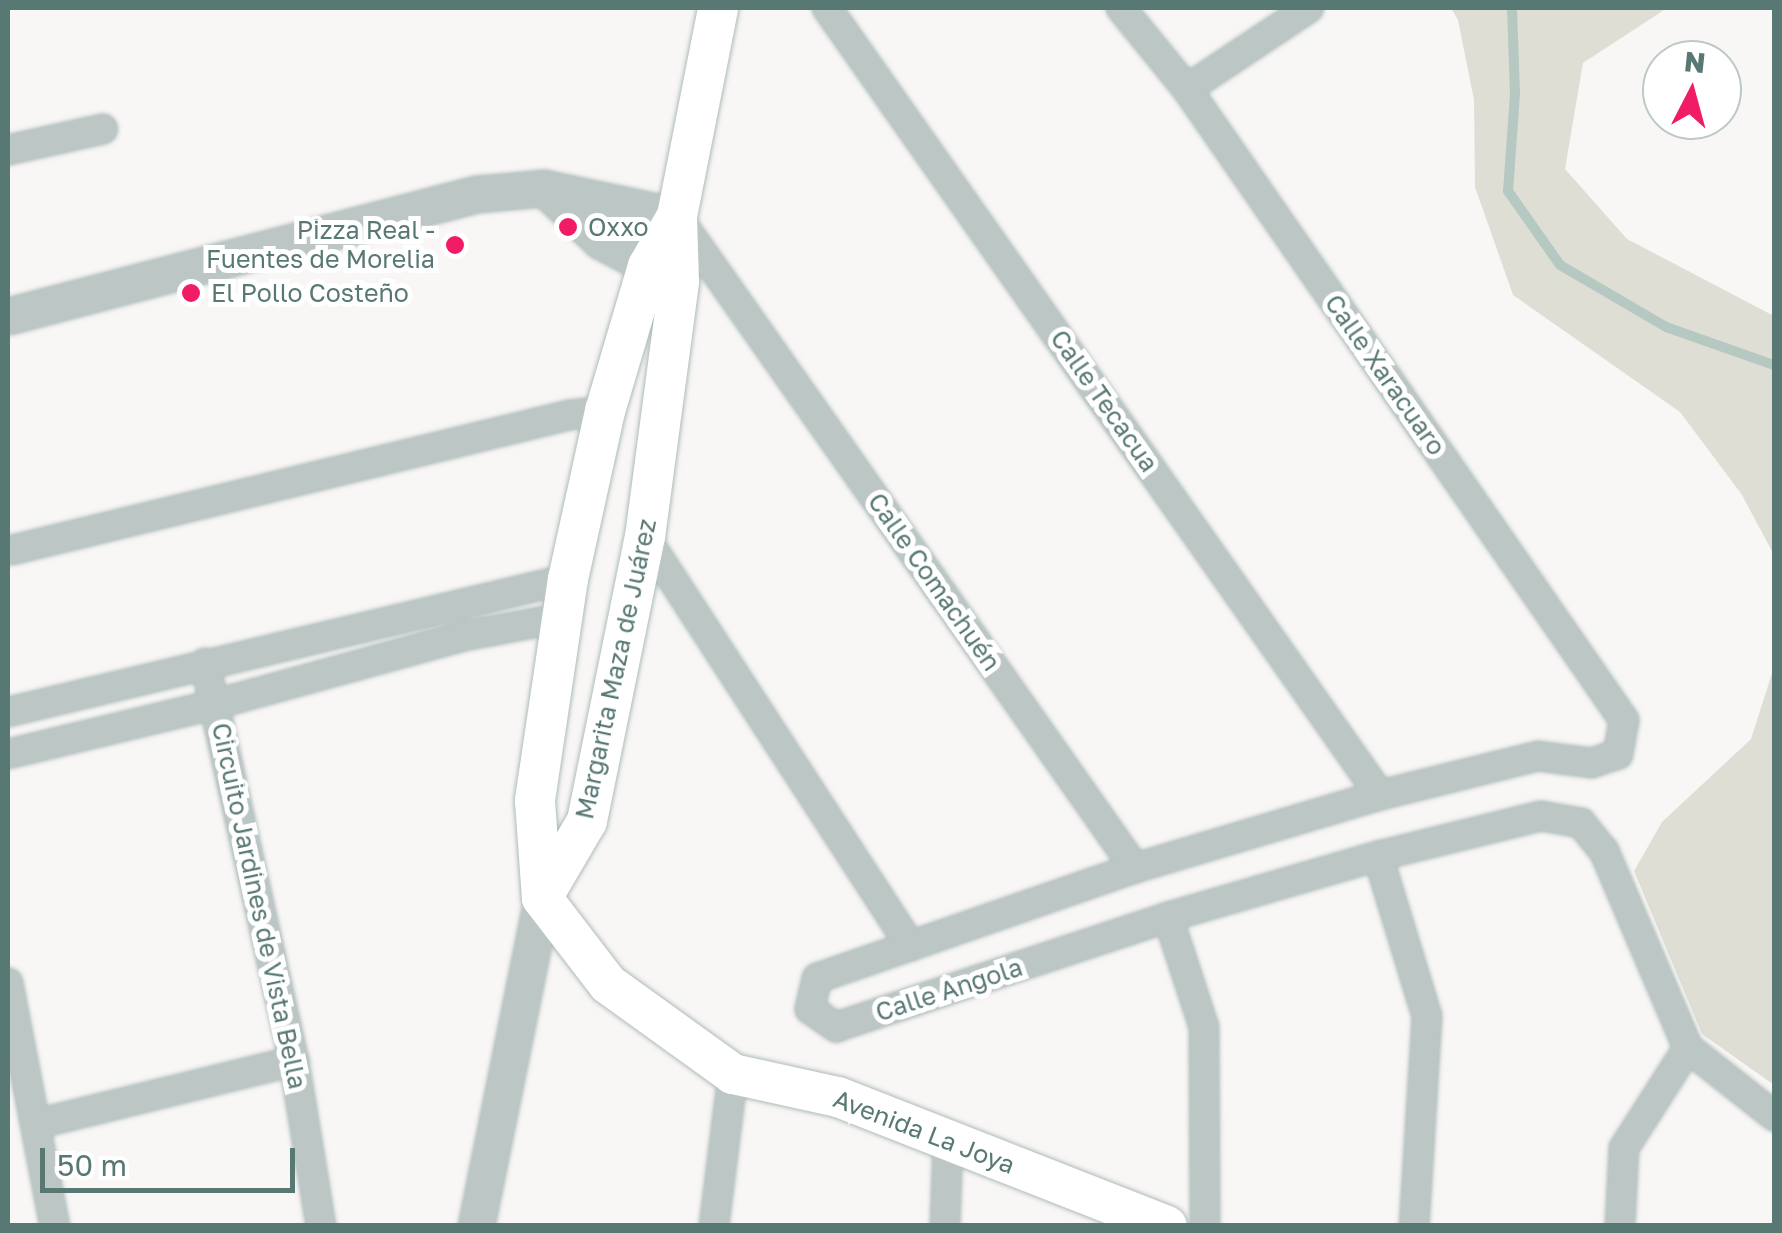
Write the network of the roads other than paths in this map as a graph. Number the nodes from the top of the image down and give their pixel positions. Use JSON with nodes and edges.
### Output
{"nodes":[{"id":1,"x":718,"y":8,"type":"edge"},
{"id":2,"x":828,"y":8,"type":"edge"},
{"id":3,"x":1121,"y":8,"type":"edge"},
{"id":4,"x":1309,"y":8,"type":"edge"},
{"id":5,"x":1187,"y":88,"type":"junction"},
{"id":6,"x":103,"y":129,"type":"dead end"},
{"id":7,"x":8,"y":150,"type":"edge"},
{"id":8,"x":544,"y":188,"type":"junction"},
{"id":9,"x":677,"y":216,"type":"junction"},
{"id":10,"x":664,"y":274,"type":"junction"},
{"id":11,"x":734,"y":296,"type":"junction"},
{"id":12,"x":8,"y":316,"type":"edge"},
{"id":13,"x":606,"y":411,"type":"junction"},
{"id":14,"x":645,"y":537,"type":"junction"},
{"id":15,"x":12,"y":550,"type":"dead end"},
{"id":16,"x":568,"y":579,"type":"junction"},
{"id":17,"x":562,"y":618,"type":"junction"},
{"id":18,"x":205,"y":663,"type":"junction"},
{"id":19,"x":216,"y":704,"type":"junction"},
{"id":20,"x":8,"y":712,"type":"edge"},
{"id":21,"x":8,"y":754,"type":"edge"},
{"id":22,"x":1618,"y":754,"type":"joint"},
{"id":23,"x":1380,"y":795,"type":"junction"},
{"id":24,"x":1378,"y":856,"type":"junction"},
{"id":25,"x":1135,"y":868,"type":"junction"},
{"id":26,"x":542,"y":898,"type":"junction"},
{"id":27,"x":1168,"y":917,"type":"junction"},
{"id":28,"x":911,"y":946,"type":"junction"},
{"id":29,"x":8,"y":983,"type":"edge"},
{"id":30,"x":1688,"y":1048,"type":"junction"},
{"id":31,"x":294,"y":1060,"type":"junction"},
{"id":32,"x":733,"y":1074,"type":"junction"},
{"id":33,"x":1774,"y":1116,"type":"edge"},
{"id":34,"x":36,"y":1124,"type":"junction"},
{"id":35,"x":948,"y":1141,"type":"junction"},
{"id":36,"x":55,"y":1226,"type":"edge"},
{"id":37,"x":321,"y":1226,"type":"edge"},
{"id":38,"x":476,"y":1226,"type":"edge"},
{"id":39,"x":714,"y":1226,"type":"edge"},
{"id":40,"x":945,"y":1226,"type":"edge"},
{"id":41,"x":1167,"y":1226,"type":"edge"},
{"id":42,"x":1205,"y":1226,"type":"edge"},
{"id":43,"x":1414,"y":1226,"type":"edge"},
{"id":44,"x":1620,"y":1226,"type":"edge"}],
"edges":[{"from":1,"to":9,"type":"main road","name":"Margarita Maza de Juárez"},
{"from":2,"to":23,"type":"street","name":"Calle Tecacua"},
{"from":3,"to":5,"type":"street","name":"Calle Xaracuaro"},
{"from":4,"to":5,"type":"street"},
{"from":5,"to":22,"type":"street","name":"Calle Xaracuaro"},
{"from":6,"to":7,"type":"street"},
{"from":8,"to":9,"type":"street"},
{"from":8,"to":10,"type":"street"},
{"from":8,"to":12,"type":"street"},
{"from":9,"to":10,"type":"main road","name":"Margarita Maza de Juárez"},
{"from":9,"to":11,"type":"street","name":"Calle Comachuén"},
{"from":10,"to":11,"type":"street"},
{"from":10,"to":13,"type":"main road","name":"Margarita Maza de Juárez"},
{"from":10,"to":14,"type":"main road","name":"Margarita Maza de Juárez"},
{"from":11,"to":25,"type":"street","name":"Calle Comachuén"},
{"from":13,"to":15,"type":"street"},
{"from":13,"to":16,"type":"main road","name":"Margarita Maza de Juárez"},
{"from":14,"to":26,"type":"main road","name":"Margarita Maza de Juárez"},
{"from":14,"to":28,"type":"street"},
{"from":16,"to":17,"type":"main road","name":"Margarita Maza de Juárez"},
{"from":16,"to":18,"type":"street"},
{"from":17,"to":19,"type":"street","name":"Circuito Jardines de Vista Bella"},
{"from":17,"to":26,"type":"main road","name":"Margarita Maza de Juárez"},
{"from":18,"to":19,"type":"street","name":"Circuito Jardines de Vista Bella"},
{"from":18,"to":20,"type":"street"},
{"from":19,"to":21,"type":"street","name":"Circuito Jardines de Vista Bella"},
{"from":19,"to":31,"type":"street","name":"Circuito Jardines de Vista Bella"},
{"from":22,"to":23,"type":"street","name":"Calle Angola"},
{"from":23,"to":25,"type":"street","name":"Calle Angola"},
{"from":24,"to":27,"type":"street","name":"Calle Angola"},
{"from":24,"to":30,"type":"street","name":"Calle Angola"},
{"from":24,"to":43,"type":"street"},
{"from":25,"to":28,"type":"street","name":"Calle Angola"},
{"from":26,"to":32,"type":"main road","name":"Avenida La Joya"},
{"from":26,"to":38,"type":"street","name":"Margarita Maza de Juárez"},
{"from":27,"to":28,"type":"street","name":"Calle Angola"},
{"from":27,"to":42,"type":"street"},
{"from":29,"to":34,"type":"street"},
{"from":30,"to":33,"type":"street","name":"Calle Angola"},
{"from":30,"to":44,"type":"street"},
{"from":31,"to":34,"type":"street"},
{"from":31,"to":37,"type":"street","name":"Circuito Jardines de Vista Bella"},
{"from":32,"to":35,"type":"main road","name":"Avenida La Joya"},
{"from":32,"to":39,"type":"street"},
{"from":34,"to":36,"type":"street"},
{"from":35,"to":40,"type":"street"},
{"from":35,"to":41,"type":"main road","name":"Avenida La Joya"}]}
